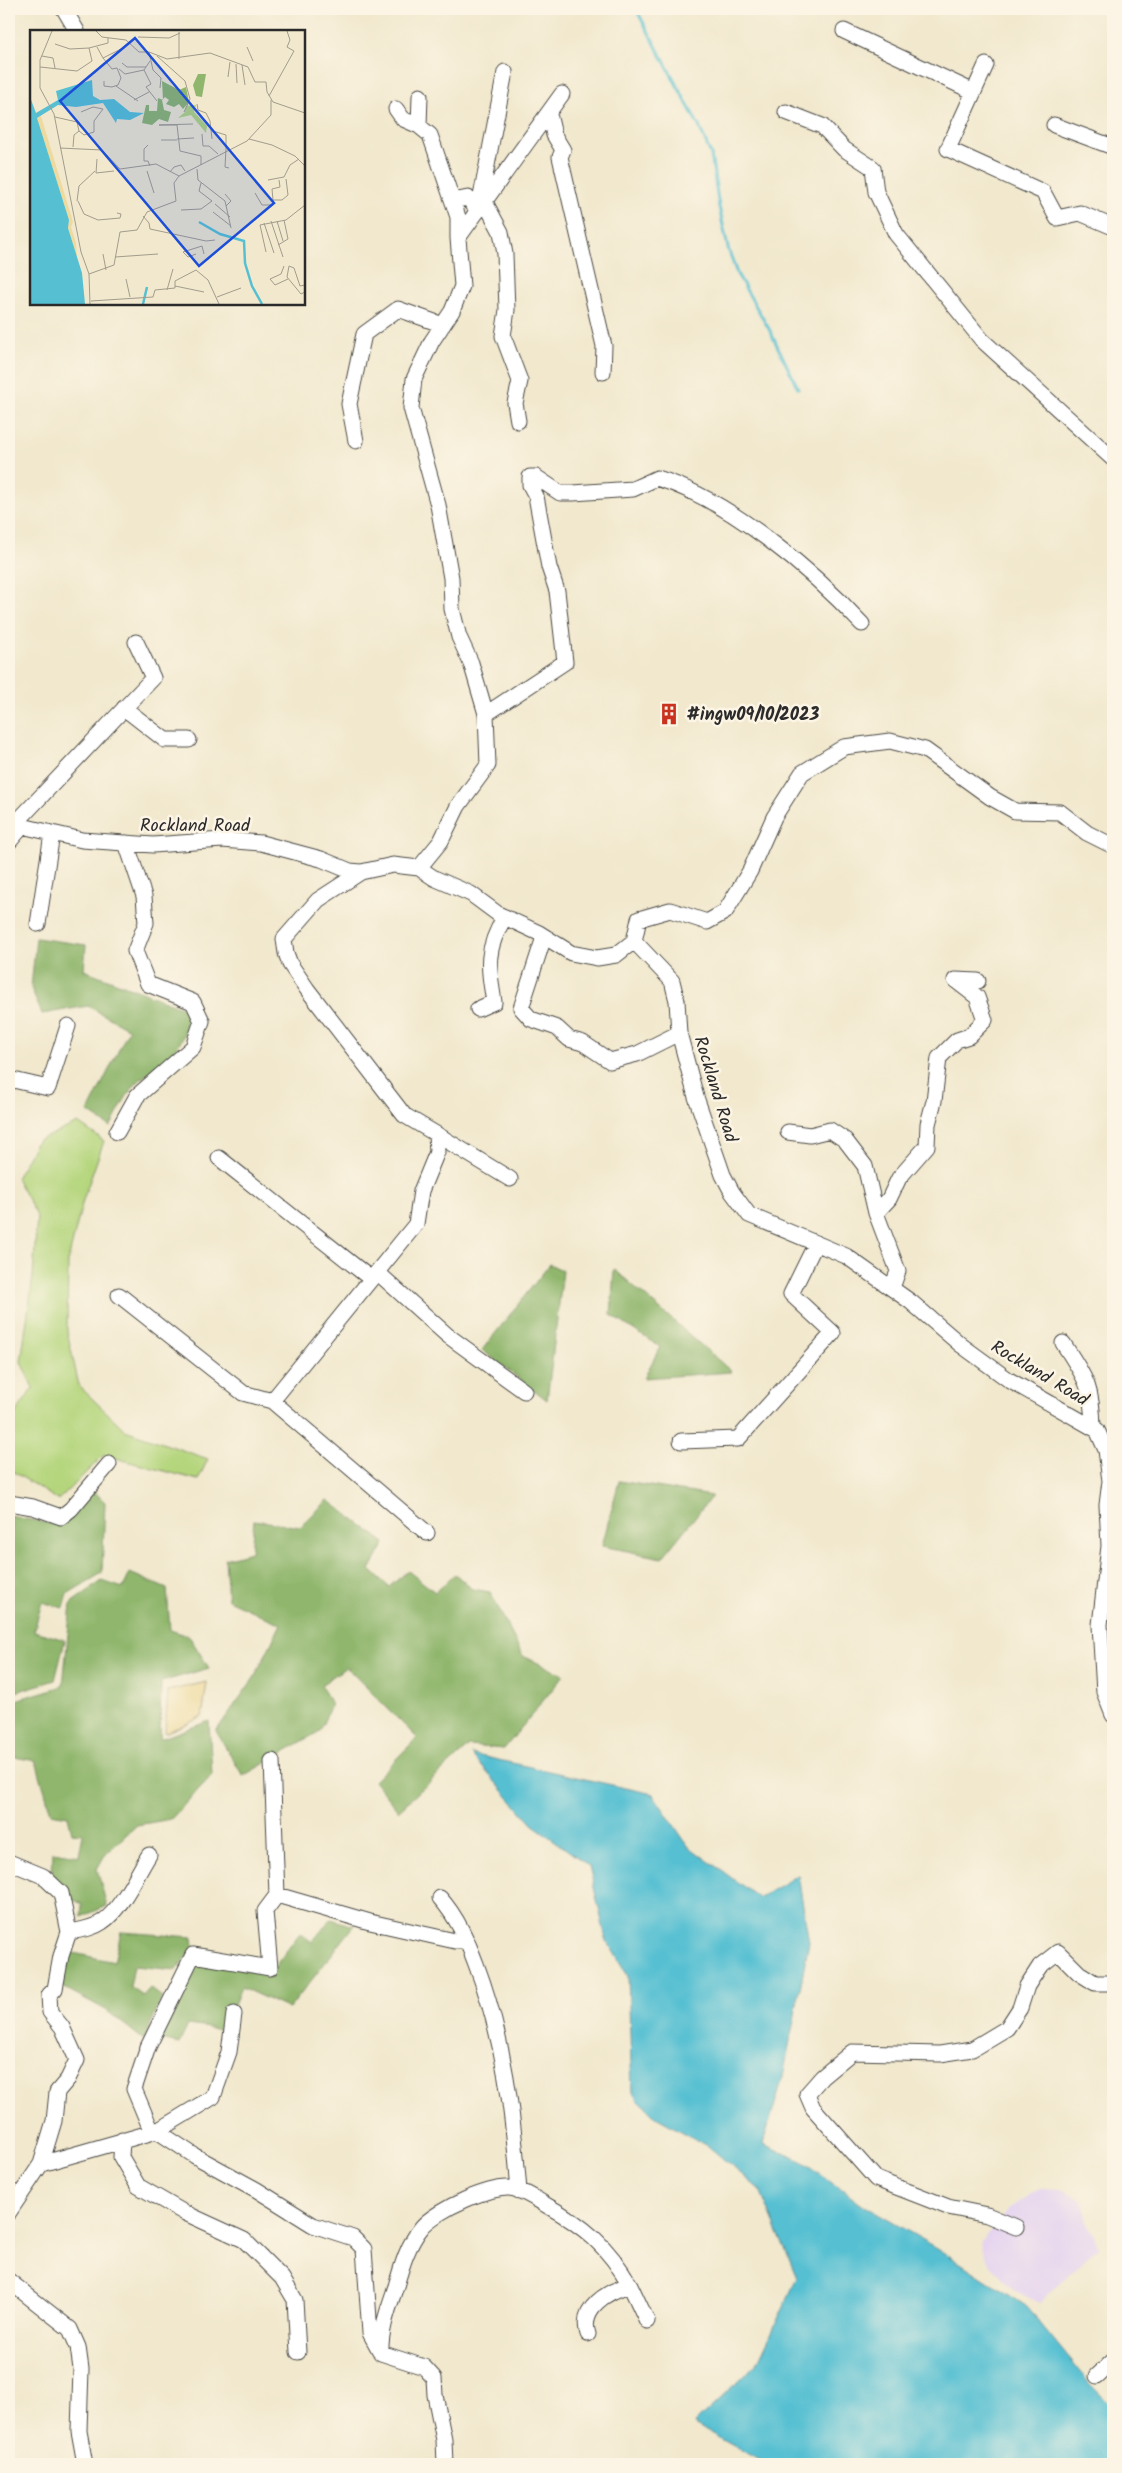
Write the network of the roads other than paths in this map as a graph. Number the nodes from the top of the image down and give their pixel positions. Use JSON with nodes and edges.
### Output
{"nodes":[{"id":1,"x":64,"y":9,"type":"edge"},
{"id":2,"x":76,"y":30,"type":"edge"},
{"id":3,"x":844,"y":31,"type":"dead end"},
{"id":4,"x":986,"y":65,"type":"dead end"},
{"id":5,"x":505,"y":72,"type":"dead end"},
{"id":6,"x":974,"y":92,"type":"junction"},
{"id":7,"x":562,"y":94,"type":"dead end"},
{"id":8,"x":420,"y":96,"type":"dead end"},
{"id":9,"x":396,"y":109,"type":"dead end"},
{"id":10,"x":786,"y":112,"type":"dead end"},
{"id":11,"x":549,"y":114,"type":"junction"},
{"id":12,"x":1054,"y":125,"type":"dead end"},
{"id":13,"x":419,"y":126,"type":"junction"},
{"id":14,"x":1113,"y":147,"type":"edge"},
{"id":15,"x":453,"y":201,"type":"junction"},
{"id":16,"x":482,"y":207,"type":"junction"},
{"id":17,"x":1113,"y":227,"type":"edge"},
{"id":18,"x":458,"y":238,"type":"junction"},
{"id":19,"x":443,"y":325,"type":"junction"},
{"id":20,"x":604,"y":372,"type":"dead end"},
{"id":21,"x":518,"y":421,"type":"dead end"},
{"id":22,"x":356,"y":441,"type":"dead end"},
{"id":23,"x":1113,"y":459,"type":"edge"},
{"id":24,"x":862,"y":624,"type":"dead end"},
{"id":25,"x":136,"y":642,"type":"dead end"},
{"id":26,"x":124,"y":708,"type":"junction"},
{"id":27,"x":486,"y":714,"type":"junction"},
{"id":28,"x":190,"y":740,"type":"dead end"},
{"id":29,"x":15,"y":825,"type":"edge"},
{"id":30,"x":52,"y":834,"type":"junction"},
{"id":31,"x":9,"y":842,"type":"edge"},
{"id":32,"x":126,"y":843,"type":"junction"},
{"id":33,"x":1113,"y":846,"type":"edge"},
{"id":34,"x":419,"y":868,"type":"junction"},
{"id":35,"x":361,"y":872,"type":"junction"},
{"id":36,"x":505,"y":917,"type":"junction"},
{"id":37,"x":38,"y":924,"type":"dead end"},
{"id":38,"x":544,"y":937,"type":"junction"},
{"id":39,"x":634,"y":941,"type":"junction"},
{"id":40,"x":978,"y":981,"type":"dead end"},
{"id":41,"x":478,"y":1008,"type":"dead end"},
{"id":42,"x":68,"y":1026,"type":"dead end"},
{"id":43,"x":679,"y":1034,"type":"junction"},
{"id":44,"x":9,"y":1079,"type":"edge"},
{"id":45,"x":117,"y":1132,"type":"dead end"},
{"id":46,"x":788,"y":1132,"type":"dead end"},
{"id":47,"x":436,"y":1134,"type":"junction"},
{"id":48,"x":219,"y":1158,"type":"dead end"},
{"id":49,"x":510,"y":1179,"type":"dead end"},
{"id":50,"x":876,"y":1213,"type":"junction"},
{"id":51,"x":816,"y":1243,"type":"junction"},
{"id":52,"x":374,"y":1276,"type":"junction"},
{"id":53,"x":892,"y":1288,"type":"junction"},
{"id":54,"x":119,"y":1295,"type":"dead end"},
{"id":55,"x":1063,"y":1343,"type":"dead end"},
{"id":56,"x":524,"y":1391,"type":"dead end"},
{"id":57,"x":272,"y":1401,"type":"junction"},
{"id":58,"x":1094,"y":1427,"type":"junction"},
{"id":59,"x":681,"y":1441,"type":"dead end"},
{"id":60,"x":109,"y":1464,"type":"dead end"},
{"id":61,"x":1111,"y":1486,"type":"edge"},
{"id":62,"x":9,"y":1503,"type":"edge"},
{"id":63,"x":1113,"y":1715,"type":"edge"},
{"id":64,"x":272,"y":1761,"type":"dead end"},
{"id":65,"x":149,"y":1855,"type":"dead end"},
{"id":66,"x":9,"y":1862,"type":"edge"},
{"id":67,"x":277,"y":1895,"type":"junction"},
{"id":68,"x":440,"y":1898,"type":"dead end"},
{"id":69,"x":69,"y":1932,"type":"junction"},
{"id":70,"x":467,"y":1941,"type":"junction"},
{"id":71,"x":1113,"y":1983,"type":"edge"},
{"id":72,"x":234,"y":2014,"type":"dead end"},
{"id":73,"x":154,"y":2131,"type":"junction"},
{"id":74,"x":122,"y":2140,"type":"junction"},
{"id":75,"x":40,"y":2164,"type":"junction"},
{"id":76,"x":519,"y":2191,"type":"junction"},
{"id":77,"x":9,"y":2212,"type":"edge"},
{"id":78,"x":1016,"y":2228,"type":"dead end"},
{"id":79,"x":9,"y":2281,"type":"edge"},
{"id":80,"x":630,"y":2285,"type":"junction"},
{"id":81,"x":647,"y":2321,"type":"dead end"},
{"id":82,"x":588,"y":2334,"type":"dead end"},
{"id":83,"x":298,"y":2352,"type":"dead end"},
{"id":84,"x":381,"y":2353,"type":"junction"},
{"id":85,"x":1113,"y":2361,"type":"edge"},
{"id":86,"x":1096,"y":2376,"type":"dead end"},
{"id":87,"x":85,"y":2464,"type":"edge"},
{"id":88,"x":445,"y":2464,"type":"edge"}],
"edges":[{"from":1,"to":2,"type":"street"},
{"from":3,"to":6,"type":"street"},
{"from":4,"to":6,"type":"street"},
{"from":5,"to":16,"type":"street"},
{"from":6,"to":17,"type":"street"},
{"from":7,"to":11,"type":"street"},
{"from":8,"to":13,"type":"street"},
{"from":9,"to":13,"type":"street"},
{"from":10,"to":23,"type":"street"},
{"from":11,"to":16,"type":"street"},
{"from":11,"to":20,"type":"street"},
{"from":12,"to":14,"type":"street"},
{"from":13,"to":15,"type":"street"},
{"from":15,"to":16,"type":"street"},
{"from":15,"to":18,"type":"street"},
{"from":16,"to":18,"type":"street"},
{"from":16,"to":21,"type":"street"},
{"from":18,"to":19,"type":"street"},
{"from":19,"to":22,"type":"street"},
{"from":19,"to":27,"type":"street"},
{"from":24,"to":27,"type":"street"},
{"from":25,"to":26,"type":"street"},
{"from":26,"to":28,"type":"street"},
{"from":26,"to":29,"type":"street"},
{"from":27,"to":34,"type":"street"},
{"from":29,"to":30,"type":"street","name":"Rockland Road"},
{"from":29,"to":31,"type":"street"},
{"from":30,"to":32,"type":"street","name":"Rockland Road"},
{"from":30,"to":37,"type":"street"},
{"from":32,"to":35,"type":"street","name":"Rockland Road"},
{"from":32,"to":45,"type":"street"},
{"from":33,"to":39,"type":"street"},
{"from":34,"to":35,"type":"street","name":"Rockland Road"},
{"from":34,"to":36,"type":"street","name":"Rockland Road"},
{"from":35,"to":47,"type":"street"},
{"from":36,"to":38,"type":"street","name":"Rockland Road"},
{"from":36,"to":41,"type":"street"},
{"from":38,"to":39,"type":"street","name":"Rockland Road"},
{"from":38,"to":43,"type":"street"},
{"from":39,"to":43,"type":"street","name":"Rockland Road"},
{"from":40,"to":50,"type":"street"},
{"from":42,"to":44,"type":"street"},
{"from":43,"to":51,"type":"street","name":"Rockland Road"},
{"from":46,"to":50,"type":"street"},
{"from":47,"to":49,"type":"street"},
{"from":47,"to":52,"type":"street"},
{"from":48,"to":52,"type":"street"},
{"from":50,"to":53,"type":"street"},
{"from":51,"to":53,"type":"street","name":"Rockland Road"},
{"from":51,"to":59,"type":"street"},
{"from":52,"to":56,"type":"street"},
{"from":52,"to":57,"type":"street"},
{"from":53,"to":58,"type":"street","name":"Rockland Road"},
{"from":54,"to":57,"type":"street"},
{"from":55,"to":58,"type":"street"},
{"from":57,"to":57,"type":"street"},
{"from":58,"to":61,"type":"street","name":"Rockland Road"},
{"from":60,"to":62,"type":"street"},
{"from":61,"to":63,"type":"street","name":"Rockland Road"},
{"from":64,"to":67,"type":"street"},
{"from":65,"to":69,"type":"street"},
{"from":66,"to":69,"type":"street"},
{"from":67,"to":70,"type":"street"},
{"from":67,"to":73,"type":"street"},
{"from":68,"to":70,"type":"street"},
{"from":69,"to":75,"type":"street"},
{"from":70,"to":76,"type":"street"},
{"from":71,"to":78,"type":"street"},
{"from":72,"to":73,"type":"street"},
{"from":73,"to":74,"type":"street"},
{"from":73,"to":84,"type":"street"},
{"from":74,"to":75,"type":"street"},
{"from":74,"to":83,"type":"street"},
{"from":75,"to":77,"type":"street"},
{"from":76,"to":80,"type":"street"},
{"from":76,"to":84,"type":"street"},
{"from":79,"to":87,"type":"street"},
{"from":80,"to":81,"type":"street"},
{"from":80,"to":82,"type":"street"},
{"from":84,"to":88,"type":"street"},
{"from":85,"to":86,"type":"street"}]}
